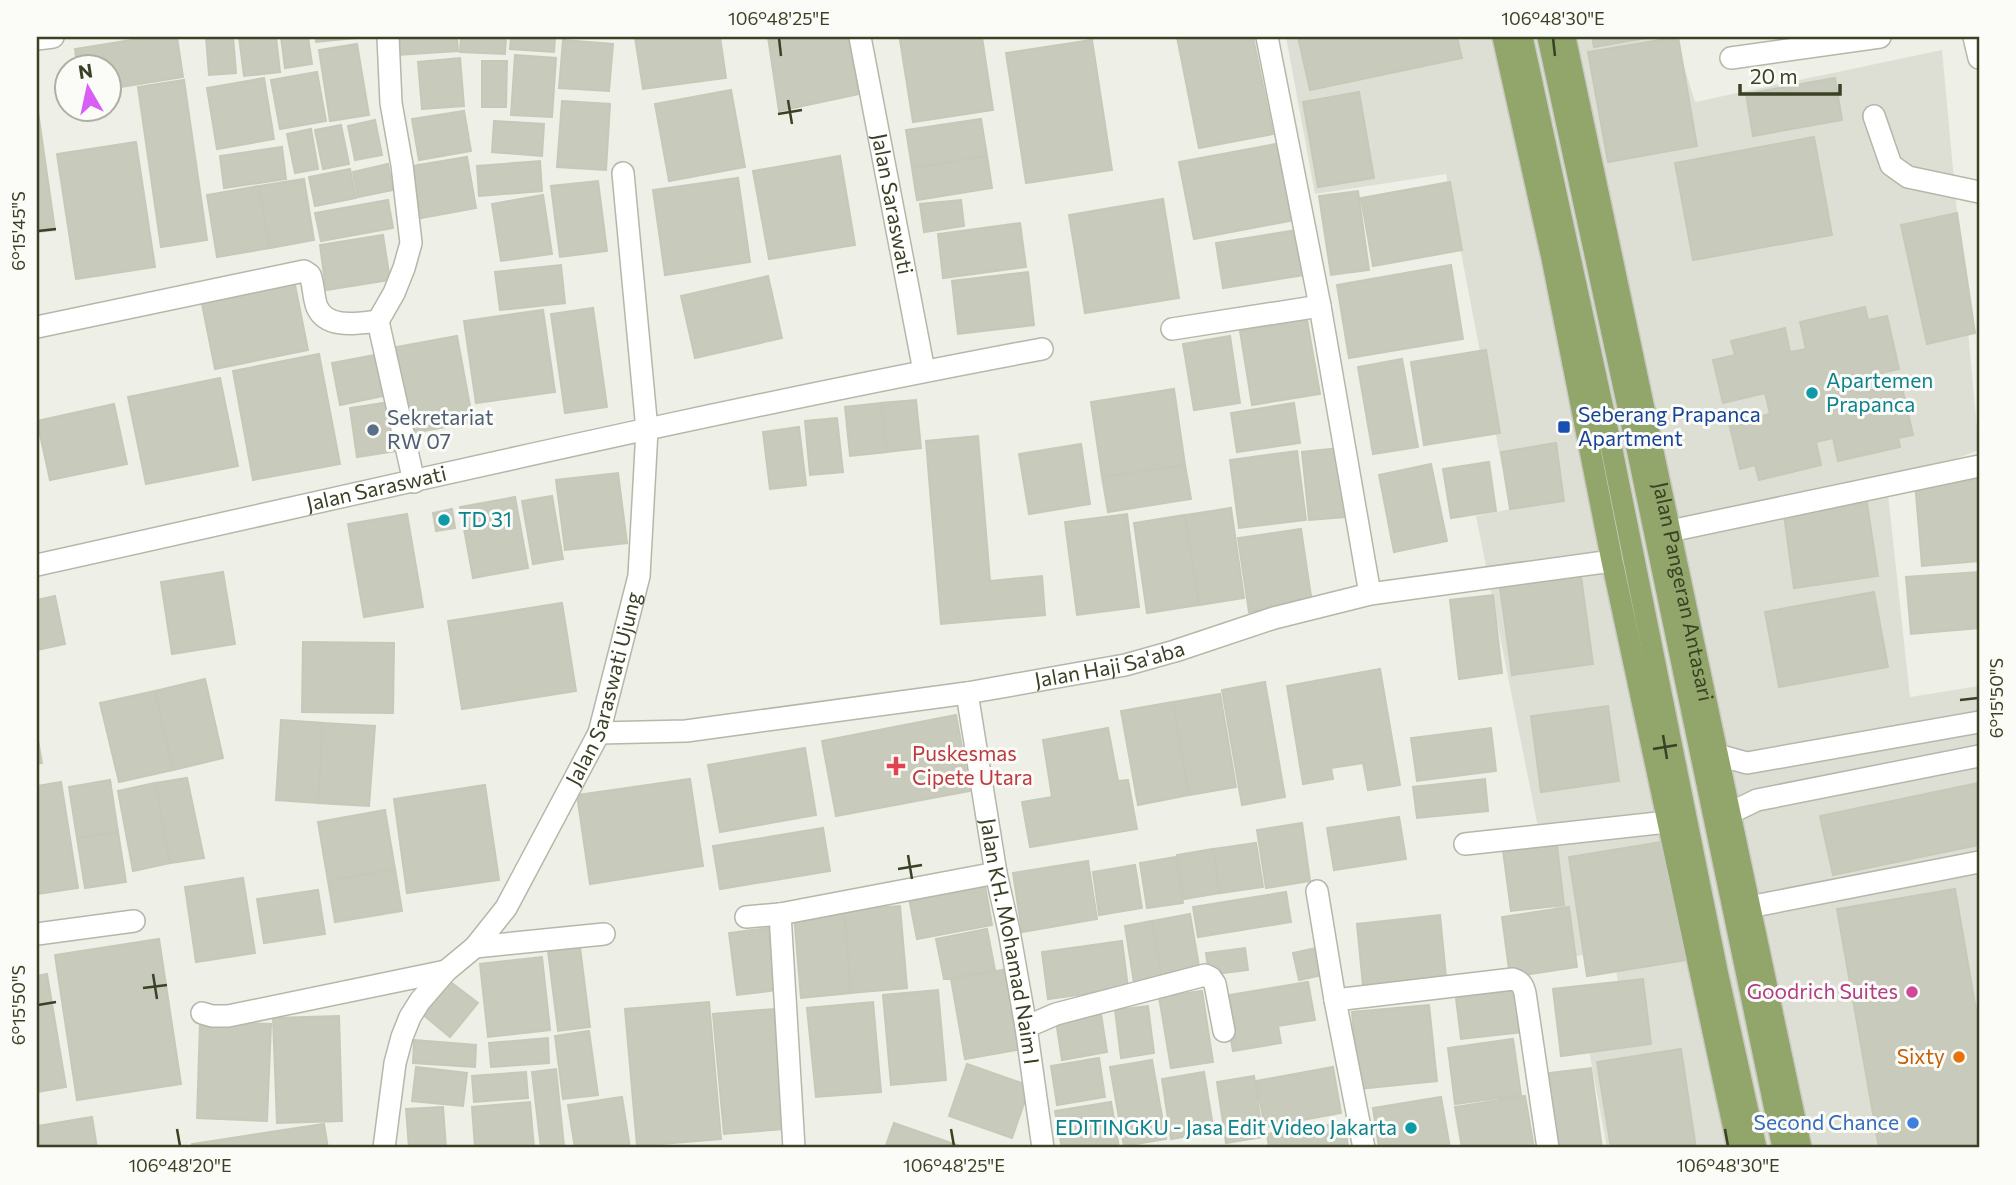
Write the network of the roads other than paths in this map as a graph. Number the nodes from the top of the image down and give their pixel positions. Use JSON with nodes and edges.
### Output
{"nodes":[{"id":1,"x":53,"y":37,"type":"edge"},
{"id":2,"x":388,"y":37,"type":"edge"},
{"id":3,"x":860,"y":37,"type":"edge"},
{"id":4,"x":1267,"y":37,"type":"edge"},
{"id":5,"x":1503,"y":37,"type":"edge"},
{"id":6,"x":1522,"y":37,"type":"edge"},
{"id":7,"x":1548,"y":37,"type":"edge"},
{"id":8,"x":1565,"y":37,"type":"edge"},
{"id":9,"x":1880,"y":37,"type":"edge"},
{"id":10,"x":1974,"y":37,"type":"edge"},
{"id":11,"x":37,"y":39,"type":"edge"},
{"id":12,"x":1731,"y":58,"type":"dead end"},
{"id":13,"x":1979,"y":58,"type":"edge"},
{"id":14,"x":1874,"y":116,"type":"dead end"},
{"id":15,"x":623,"y":173,"type":"dead end"},
{"id":16,"x":1979,"y":192,"type":"edge"},
{"id":17,"x":1320,"y":306,"type":"junction"},
{"id":18,"x":378,"y":321,"type":"junction"},
{"id":19,"x":37,"y":327,"type":"edge"},
{"id":20,"x":1172,"y":329,"type":"dead end"},
{"id":21,"x":1042,"y":349,"type":"dead end"},
{"id":22,"x":923,"y":371,"type":"junction"},
{"id":23,"x":647,"y":430,"type":"junction"},
{"id":24,"x":1979,"y":466,"type":"edge"},
{"id":25,"x":414,"y":482,"type":"junction"},
{"id":26,"x":1670,"y":531,"type":"junction"},
{"id":27,"x":1612,"y":561,"type":"junction"},
{"id":28,"x":37,"y":565,"type":"edge"},
{"id":29,"x":1370,"y":594,"type":"junction"},
{"id":30,"x":967,"y":693,"type":"junction"},
{"id":31,"x":1979,"y":722,"type":"edge"},
{"id":32,"x":599,"y":733,"type":"junction"},
{"id":33,"x":1718,"y":755,"type":"junction"},
{"id":34,"x":1979,"y":756,"type":"edge"},
{"id":35,"x":1730,"y":813,"type":"junction"},
{"id":36,"x":1667,"y":822,"type":"junction"},
{"id":37,"x":1465,"y":844,"type":"dead end"},
{"id":38,"x":1979,"y":862,"type":"edge"},
{"id":39,"x":996,"y":873,"type":"junction"},
{"id":40,"x":1317,"y":891,"type":"dead end"},
{"id":41,"x":1757,"y":913,"type":"junction"},
{"id":42,"x":780,"y":914,"type":"junction"},
{"id":43,"x":746,"y":917,"type":"dead end"},
{"id":44,"x":134,"y":921,"type":"dead end"},
{"id":45,"x":37,"y":934,"type":"edge"},
{"id":46,"x":604,"y":934,"type":"dead end"},
{"id":47,"x":475,"y":947,"type":"junction"},
{"id":48,"x":446,"y":971,"type":"junction"},
{"id":49,"x":1335,"y":1000,"type":"junction"},
{"id":50,"x":202,"y":1013,"type":"dead end"},
{"id":51,"x":1026,"y":1027,"type":"junction"},
{"id":52,"x":1224,"y":1031,"type":"dead end"},
{"id":53,"x":384,"y":1148,"type":"edge"},
{"id":54,"x":794,"y":1148,"type":"edge"},
{"id":55,"x":1043,"y":1148,"type":"edge"},
{"id":56,"x":1364,"y":1148,"type":"edge"},
{"id":57,"x":1548,"y":1148,"type":"edge"},
{"id":58,"x":1738,"y":1148,"type":"edge"},
{"id":59,"x":1756,"y":1148,"type":"edge"},
{"id":60,"x":1783,"y":1148,"type":"edge"},
{"id":61,"x":1801,"y":1148,"type":"edge"}],
"edges":[{"from":1,"to":11,"type":"street"},
{"from":2,"to":18,"type":"street"},
{"from":3,"to":22,"type":"street","name":"Jalan Saraswati"},
{"from":4,"to":17,"type":"street"},
{"from":5,"to":27,"type":"main road"},
{"from":6,"to":59,"type":"main road"},
{"from":7,"to":60,"type":"main road"},
{"from":8,"to":26,"type":"main road","name":"Jalan Pangeran Antasari"},
{"from":9,"to":12,"type":"street"},
{"from":10,"to":13,"type":"street"},
{"from":14,"to":16,"type":"street"},
{"from":15,"to":23,"type":"street","name":"Jalan Saraswati Ujung"},
{"from":17,"to":20,"type":"street"},
{"from":17,"to":29,"type":"street"},
{"from":18,"to":19,"type":"street"},
{"from":18,"to":25,"type":"street"},
{"from":21,"to":22,"type":"street","name":"Jalan Saraswati"},
{"from":22,"to":23,"type":"street","name":"Jalan Saraswati"},
{"from":23,"to":25,"type":"street","name":"Jalan Saraswati"},
{"from":23,"to":32,"type":"street","name":"Jalan Saraswati Ujung"},
{"from":24,"to":26,"type":"street"},
{"from":25,"to":28,"type":"street","name":"Jalan Saraswati"},
{"from":26,"to":33,"type":"main road","name":"Jalan Pangeran Antasari"},
{"from":27,"to":29,"type":"street","name":"Jalan Haji Sa'aba"},
{"from":27,"to":36,"type":"main road"},
{"from":29,"to":30,"type":"street","name":"Jalan Haji Sa'aba"},
{"from":30,"to":32,"type":"street","name":"Jalan Haji Sa'aba"},
{"from":30,"to":39,"type":"street","name":"Jalan KH. Mohamad Naim I"},
{"from":31,"to":33,"type":"street"},
{"from":32,"to":47,"type":"street","name":"Jalan Saraswati Ujung"},
{"from":33,"to":35,"type":"main road","name":"Jalan Pangeran Antasari"},
{"from":34,"to":35,"type":"street"},
{"from":35,"to":41,"type":"main road","name":"Jalan Pangeran Antasari"},
{"from":36,"to":37,"type":"street"},
{"from":36,"to":58,"type":"main road"},
{"from":38,"to":41,"type":"street"},
{"from":39,"to":42,"type":"street"},
{"from":39,"to":51,"type":"street","name":"Jalan KH. Mohamad Naim I"},
{"from":40,"to":49,"type":"street"},
{"from":41,"to":61,"type":"main road","name":"Jalan Pangeran Antasari"},
{"from":42,"to":43,"type":"street"},
{"from":42,"to":54,"type":"street"},
{"from":44,"to":45,"type":"street"},
{"from":46,"to":47,"type":"street"},
{"from":47,"to":48,"type":"street","name":"Jalan Saraswati Ujung"},
{"from":48,"to":50,"type":"street"},
{"from":48,"to":53,"type":"street","name":"Jalan Saraswati Ujung"},
{"from":49,"to":56,"type":"street"},
{"from":49,"to":57,"type":"street"},
{"from":51,"to":52,"type":"street"},
{"from":51,"to":55,"type":"street","name":"Jalan KH. Mohamad Naim I"}]}
